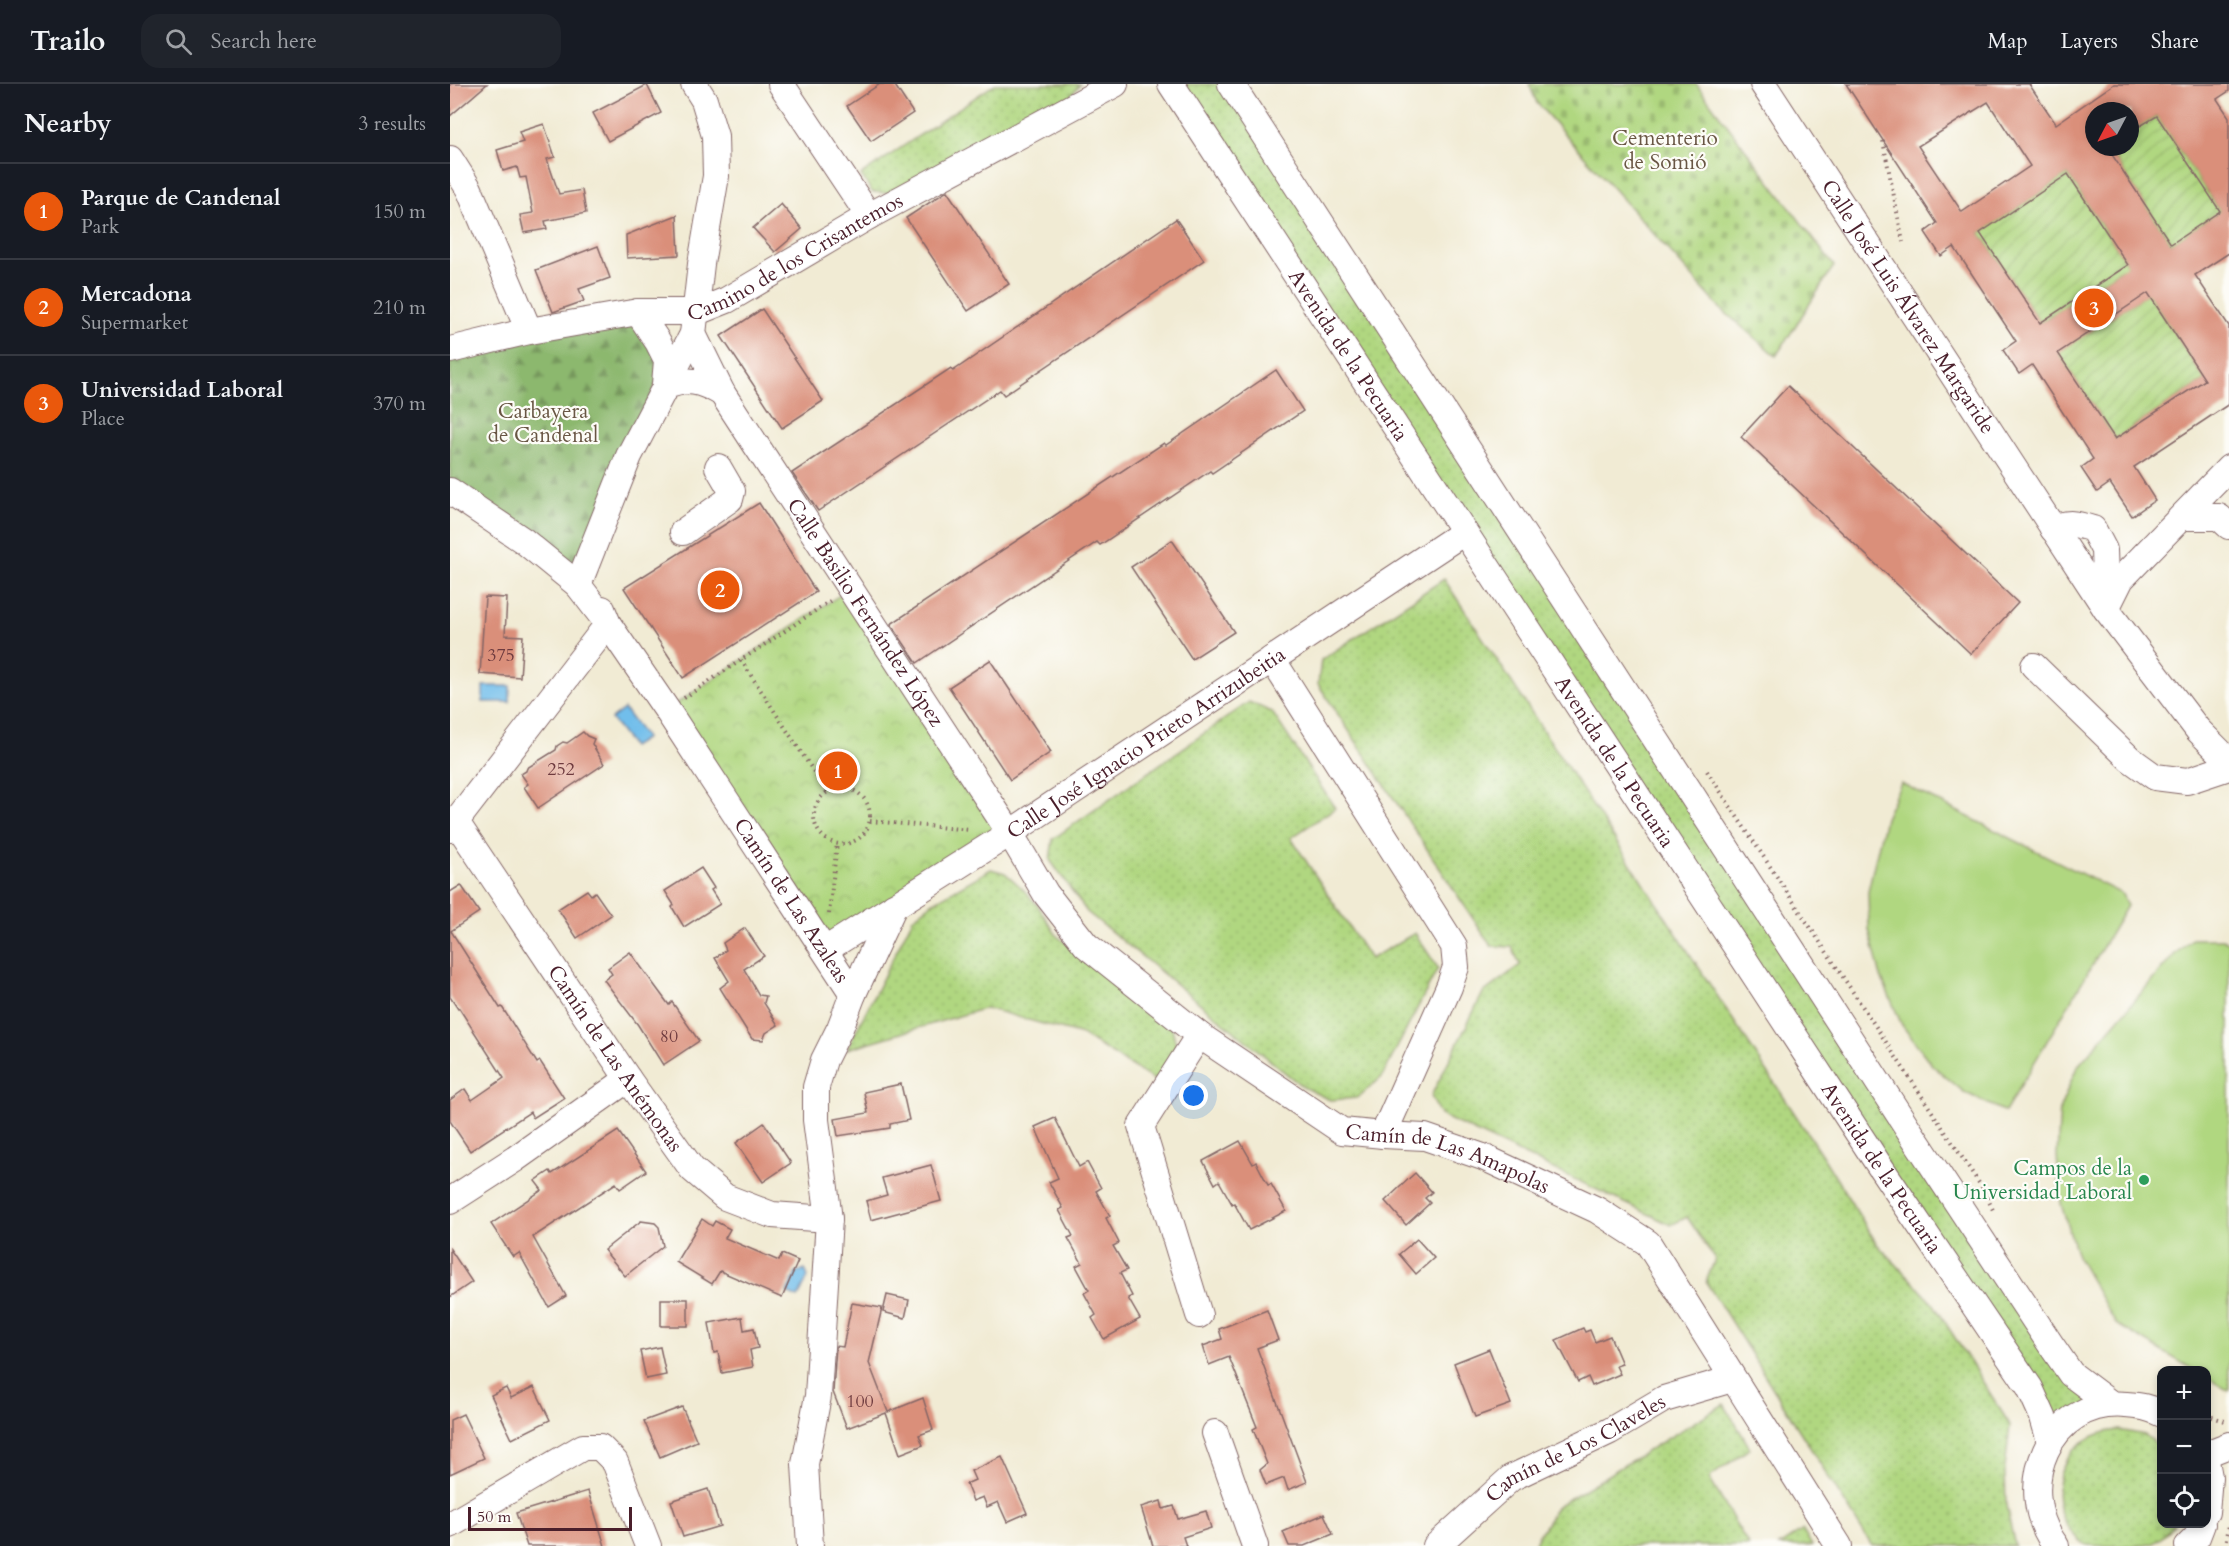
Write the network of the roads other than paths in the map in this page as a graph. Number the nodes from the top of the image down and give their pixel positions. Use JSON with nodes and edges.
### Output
{"nodes":[{"id":1,"x":694,"y":84,"type":"edge"},
{"id":2,"x":782,"y":84,"type":"edge"},
{"id":3,"x":1172,"y":84,"type":"edge"},
{"id":4,"x":1231,"y":84,"type":"edge"},
{"id":5,"x":1763,"y":84,"type":"edge"},
{"id":6,"x":1110,"y":85,"type":"edge"},
{"id":7,"x":450,"y":159,"type":"edge"},
{"id":8,"x":869,"y":216,"type":"junction"},
{"id":9,"x":638,"y":312,"type":"junction"},
{"id":10,"x":695,"y":323,"type":"junction"},
{"id":11,"x":529,"y":331,"type":"junction"},
{"id":12,"x":450,"y":350,"type":"edge"},
{"id":13,"x":665,"y":387,"type":"junction"},
{"id":14,"x":723,"y":393,"type":"junction"},
{"id":15,"x":718,"y":467,"type":"dead end"},
{"id":16,"x":2229,"y":468,"type":"edge"},
{"id":17,"x":450,"y":491,"type":"edge"},
{"id":18,"x":2182,"y":517,"type":"junction"},
{"id":19,"x":2229,"y":526,"type":"edge"},
{"id":20,"x":2053,"y":529,"type":"junction"},
{"id":21,"x":683,"y":532,"type":"dead end"},
{"id":22,"x":1464,"y":532,"type":"junction"},
{"id":23,"x":2097,"y":537,"type":"junction"},
{"id":24,"x":592,"y":550,"type":"junction"},
{"id":25,"x":2148,"y":550,"type":"junction"},
{"id":26,"x":547,"y":560,"type":"junction"},
{"id":27,"x":578,"y":585,"type":"junction"},
{"id":28,"x":2106,"y":609,"type":"junction"},
{"id":29,"x":608,"y":624,"type":"junction"},
{"id":30,"x":1272,"y":659,"type":"junction"},
{"id":31,"x":2034,"y":666,"type":"dead end"},
{"id":32,"x":2229,"y":760,"type":"edge"},
{"id":33,"x":2229,"y":767,"type":"edge"},
{"id":34,"x":453,"y":826,"type":"edge"},
{"id":35,"x":1010,"y":833,"type":"junction"},
{"id":36,"x":894,"y":906,"type":"junction"},
{"id":37,"x":825,"y":950,"type":"junction"},
{"id":38,"x":853,"y":994,"type":"junction"},
{"id":39,"x":1199,"y":1035,"type":"junction"},
{"id":40,"x":628,"y":1079,"type":"junction"},
{"id":41,"x":1383,"y":1135,"type":"junction"},
{"id":42,"x":450,"y":1201,"type":"edge"},
{"id":43,"x":829,"y":1219,"type":"junction"},
{"id":44,"x":1199,"y":1315,"type":"dead end"},
{"id":45,"x":1732,"y":1379,"type":"junction"},
{"id":46,"x":2111,"y":1404,"type":"junction"},
{"id":47,"x":2157,"y":1412,"type":"edge"},
{"id":48,"x":1215,"y":1433,"type":"dead end"},
{"id":49,"x":2050,"y":1441,"type":"junction"},
{"id":50,"x":2229,"y":1445,"type":"edge"},
{"id":51,"x":2211,"y":1452,"type":"edge"},
{"id":52,"x":2038,"y":1501,"type":"junction"},
{"id":53,"x":450,"y":1525,"type":"edge"},
{"id":54,"x":648,"y":1546,"type":"edge"},
{"id":55,"x":810,"y":1546,"type":"edge"},
{"id":56,"x":1255,"y":1546,"type":"edge"},
{"id":57,"x":1436,"y":1546,"type":"edge"},
{"id":58,"x":1839,"y":1546,"type":"edge"},
{"id":59,"x":2034,"y":1546,"type":"edge"},
{"id":60,"x":2056,"y":1546,"type":"edge"}],
"edges":[{"from":1,"to":10,"type":"street"},
{"from":2,"to":8,"type":"street"},
{"from":3,"to":22,"type":"street","name":"Avenida de la Pecuaria"},
{"from":4,"to":46,"type":"street","name":"Avenida de la Pecuaria"},
{"from":5,"to":20,"type":"street","name":"Calle José Luis Álvarez Margaride"},
{"from":6,"to":8,"type":"street","name":"Camino de los Crisantemos"},
{"from":7,"to":11,"type":"street"},
{"from":8,"to":10,"type":"street","name":"Camino de los Crisantemos"},
{"from":9,"to":10,"type":"street","name":"Camino de los Crisantemos"},
{"from":9,"to":11,"type":"street","name":"Camino de los Crisantemos"},
{"from":9,"to":13,"type":"street"},
{"from":10,"to":13,"type":"street"},
{"from":10,"to":14,"type":"street","name":"Calle Basilio Fernández López"},
{"from":11,"to":12,"type":"street","name":"Camino de los Crisantemos"},
{"from":13,"to":14,"type":"street"},
{"from":13,"to":24,"type":"street"},
{"from":14,"to":35,"type":"street","name":"Calle Basilio Fernández López"},
{"from":15,"to":21,"type":"street"},
{"from":16,"to":18,"type":"street"},
{"from":17,"to":26,"type":"street","name":"Camín de Las Azaleas"},
{"from":18,"to":19,"type":"street"},
{"from":18,"to":25,"type":"street"},
{"from":20,"to":23,"type":"street"},
{"from":20,"to":28,"type":"street","name":"Calle José Luis Álvarez Margaride"},
{"from":22,"to":30,"type":"street","name":"Calle José Ignacio Prieto Arrizubeitia"},
{"from":22,"to":49,"type":"street","name":"Avenida de la Pecuaria"},
{"from":23,"to":25,"type":"street"},
{"from":23,"to":28,"type":"street"},
{"from":24,"to":26,"type":"street"},
{"from":24,"to":27,"type":"street"},
{"from":24,"to":29,"type":"street"},
{"from":25,"to":28,"type":"street"},
{"from":26,"to":27,"type":"street","name":"Camín de Las Azaleas"},
{"from":27,"to":29,"type":"street","name":"Camín de Las Azaleas"},
{"from":28,"to":32,"type":"street","name":"Calle José Luis Álvarez Margaride"},
{"from":29,"to":34,"type":"street"},
{"from":29,"to":37,"type":"street","name":"Camín de Las Azaleas"},
{"from":30,"to":35,"type":"street","name":"Calle José Ignacio Prieto Arrizubeitia"},
{"from":30,"to":41,"type":"street"},
{"from":31,"to":33,"type":"street"},
{"from":34,"to":40,"type":"street","name":"Camín de Las Anémonas"},
{"from":35,"to":36,"type":"street","name":"Calle José Ignacio Prieto Arrizubeitia"},
{"from":35,"to":39,"type":"street","name":"Camín de Las Amapolas"},
{"from":36,"to":37,"type":"street","name":"Calle José Ignacio Prieto Arrizubeitia"},
{"from":36,"to":38,"type":"street"},
{"from":37,"to":38,"type":"street","name":"Camín de Las Azaleas"},
{"from":38,"to":43,"type":"street","name":"Camín de Las Azaleas"},
{"from":39,"to":41,"type":"street","name":"Camín de Las Amapolas"},
{"from":39,"to":44,"type":"street"},
{"from":40,"to":42,"type":"street"},
{"from":40,"to":43,"type":"street","name":"Camín de Las Anémonas"},
{"from":41,"to":45,"type":"street","name":"Camín de Las Amapolas"},
{"from":43,"to":55,"type":"street","name":"Camín de Las Azaleas"},
{"from":45,"to":57,"type":"street","name":"Camín de Los Claveles"},
{"from":45,"to":58,"type":"street","name":"Camín de Las Amapolas"},
{"from":46,"to":47,"type":"street"},
{"from":46,"to":49,"type":"street"},
{"from":48,"to":56,"type":"street"},
{"from":49,"to":52,"type":"street"},
{"from":50,"to":51,"type":"street"},
{"from":52,"to":59,"type":"street"},
{"from":52,"to":60,"type":"street"},
{"from":53,"to":54,"type":"street"}]}
